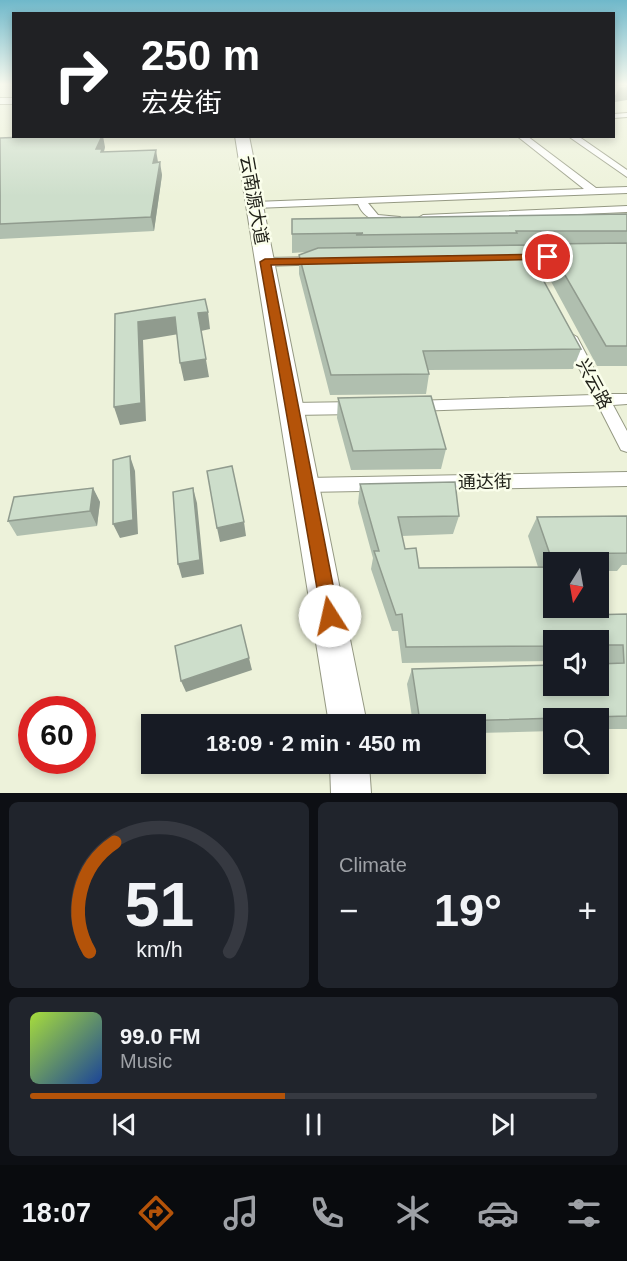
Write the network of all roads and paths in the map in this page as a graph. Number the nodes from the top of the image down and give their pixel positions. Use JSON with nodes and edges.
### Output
{"nodes":[{"id":1,"x":242,"y":138,"type":"edge"},
{"id":2,"x":524,"y":138,"type":"edge"},
{"id":3,"x":576,"y":138,"type":"edge"},
{"id":4,"x":627,"y":174,"type":"edge"},
{"id":5,"x":627,"y":190,"type":"edge"},
{"id":6,"x":593,"y":191,"type":"junction"},
{"id":7,"x":362,"y":201,"type":"junction"},
{"id":8,"x":255,"y":205,"type":"junction"},
{"id":9,"x":627,"y":209,"type":"edge"},
{"id":10,"x":583,"y":256,"type":"edge"},
{"id":11,"x":492,"y":258,"type":"edge"},
{"id":12,"x":340,"y":260,"type":"edge"},
{"id":13,"x":265,"y":262,"type":"junction"},
{"id":14,"x":564,"y":326,"type":"edge"},
{"id":15,"x":627,"y":399,"type":"edge"},
{"id":16,"x":603,"y":400,"type":"junction"},
{"id":17,"x":400,"y":406,"type":"edge"},
{"id":18,"x":376,"y":407,"type":"edge"},
{"id":19,"x":292,"y":410,"type":"junction"},
{"id":20,"x":627,"y":446,"type":"edge"},
{"id":21,"x":627,"y":479,"type":"edge"},
{"id":22,"x":306,"y":485,"type":"junction"},
{"id":23,"x":346,"y":714,"type":"edge"},
{"id":24,"x":350,"y":774,"type":"edge"},
{"id":25,"x":351,"y":793,"type":"edge"}],
"edges":[{"from":1,"to":8,"type":"main road","name":"云南源大道"},
{"from":2,"to":6,"type":"street"},
{"from":3,"to":4,"type":"street"},
{"from":5,"to":6,"type":"street"},
{"from":6,"to":7,"type":"street"},
{"from":7,"to":8,"type":"street"},
{"from":7,"to":9,"type":"street"},
{"from":8,"to":13,"type":"main road","name":"云南源大道"},
{"from":10,"to":11,"type":"street"},
{"from":12,"to":13,"type":"street"},
{"from":13,"to":19,"type":"main road","name":"云南源大道"},
{"from":14,"to":16,"type":"street","name":"兴云路"},
{"from":15,"to":16,"type":"street"},
{"from":16,"to":17,"type":"street"},
{"from":16,"to":20,"type":"street","name":"兴云路"},
{"from":18,"to":19,"type":"street"},
{"from":19,"to":22,"type":"main road","name":"云南源大道"},
{"from":21,"to":22,"type":"street","name":"通达街"},
{"from":22,"to":23,"type":"main road","name":"云南源大道"},
{"from":24,"to":25,"type":"main road"}]}
